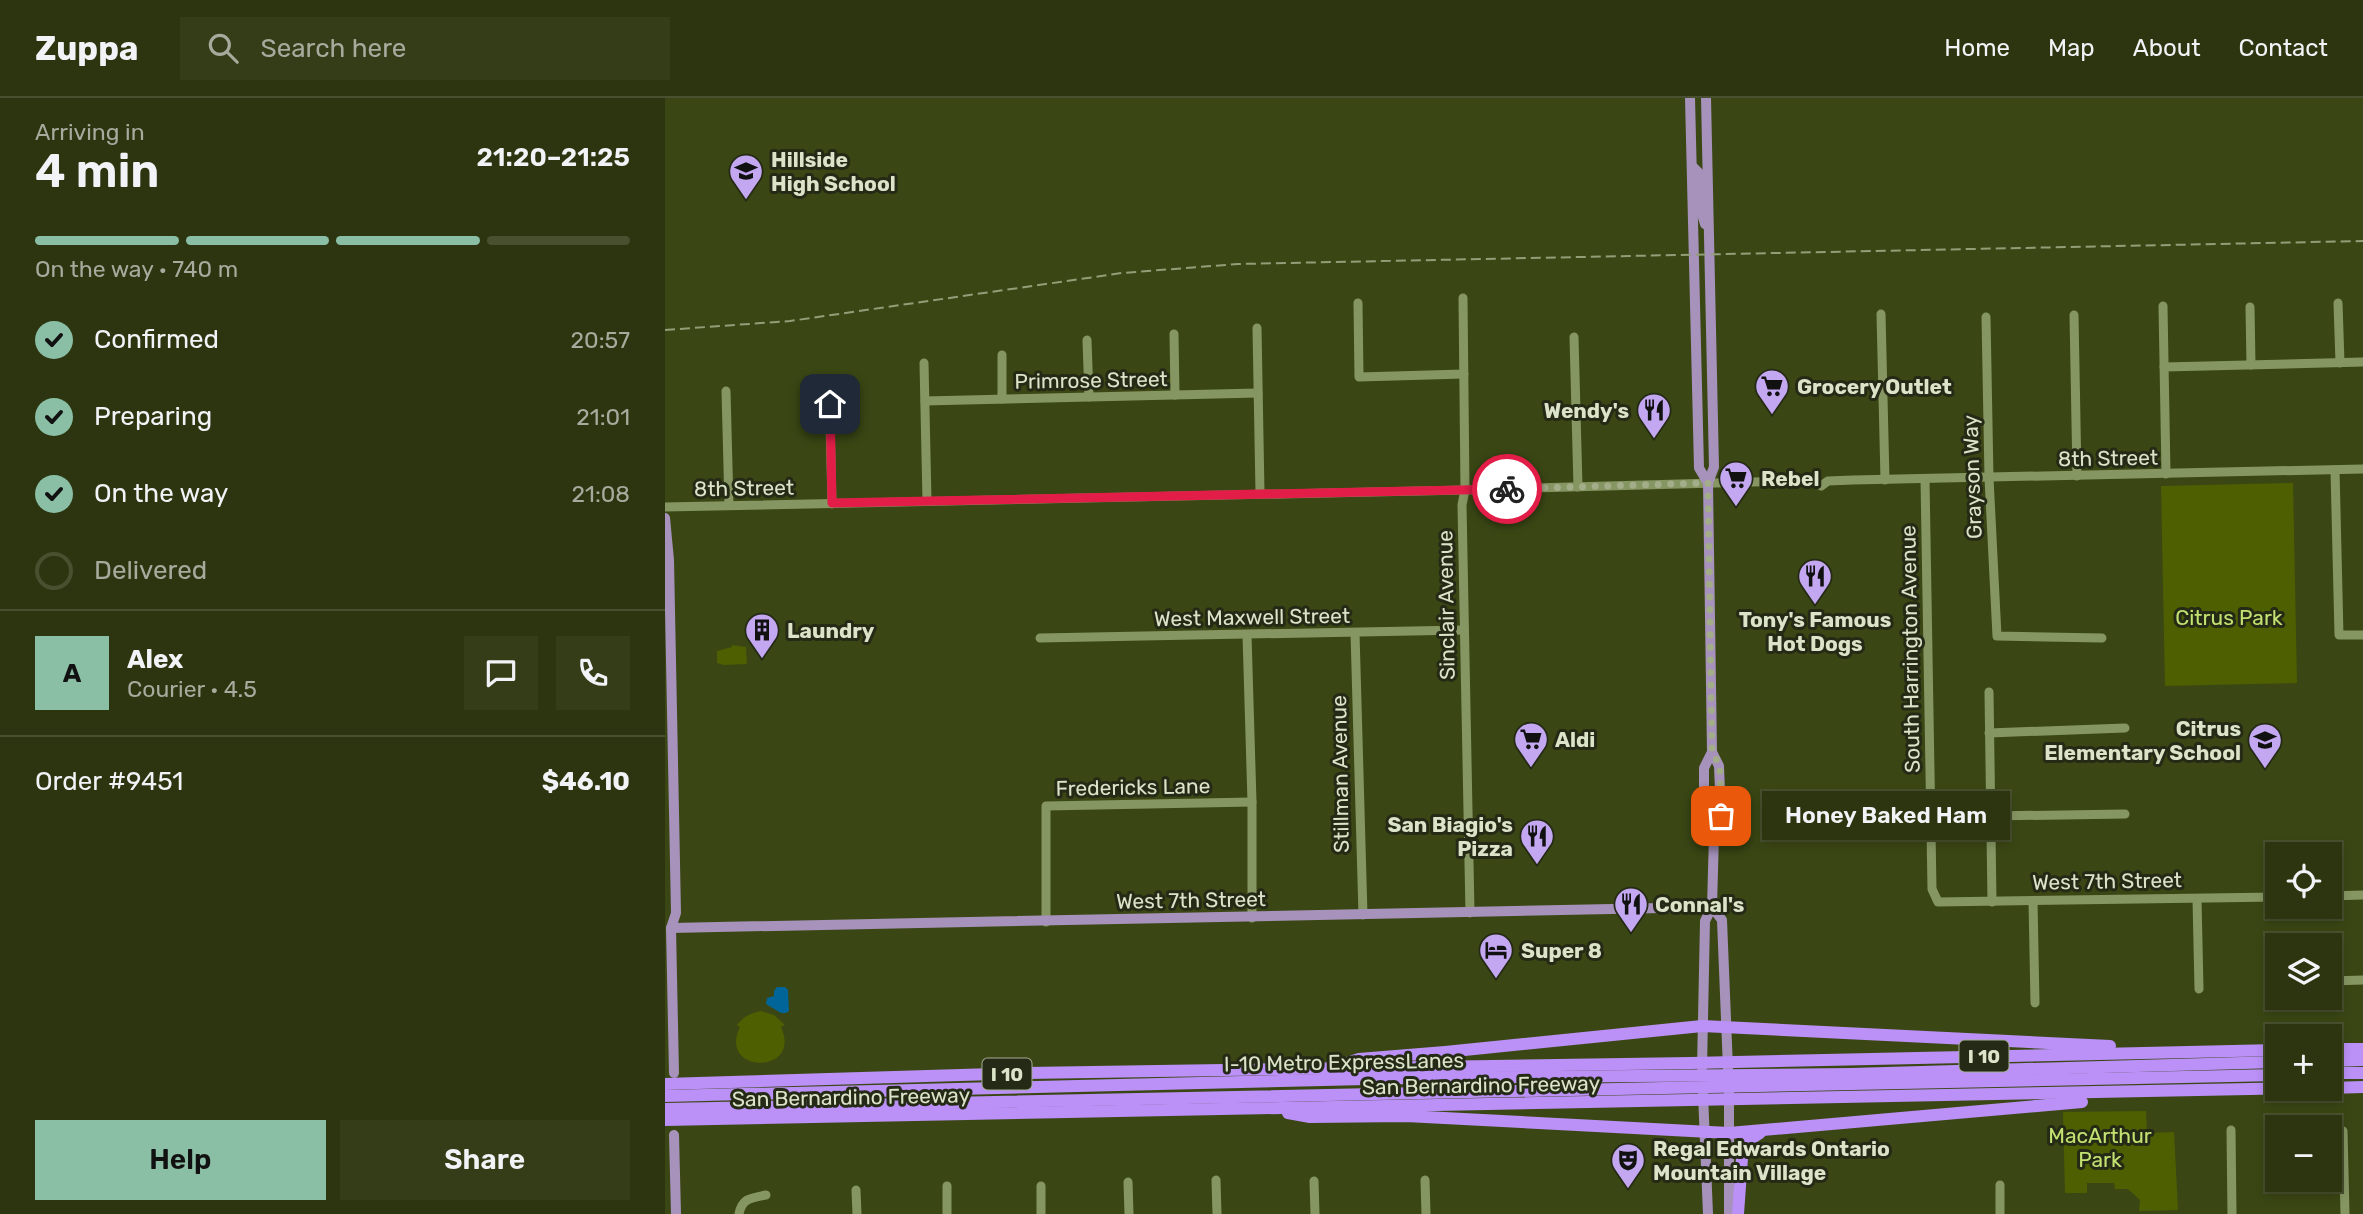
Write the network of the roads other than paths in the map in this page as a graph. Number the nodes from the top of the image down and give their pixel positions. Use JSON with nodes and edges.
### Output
{"nodes":[{"id":1,"x":1690,"y":98,"type":"edge"},
{"id":2,"x":1706,"y":98,"type":"edge"},
{"id":3,"x":1691,"y":117,"type":"junction"},
{"id":4,"x":1692,"y":166,"type":"junction"},
{"id":5,"x":1708,"y":167,"type":"junction"},
{"id":6,"x":1709,"y":233,"type":"junction"},
{"id":7,"x":1694,"y":279,"type":"junction"},
{"id":8,"x":1463,"y":298,"type":"dead end"},
{"id":9,"x":1358,"y":303,"type":"dead end"},
{"id":10,"x":2339,"y":303,"type":"dead end"},
{"id":11,"x":2163,"y":306,"type":"dead end"},
{"id":12,"x":2250,"y":307,"type":"dead end"},
{"id":13,"x":1881,"y":314,"type":"dead end"},
{"id":14,"x":2074,"y":315,"type":"dead end"},
{"id":15,"x":1986,"y":317,"type":"dead end"},
{"id":16,"x":1257,"y":328,"type":"dead end"},
{"id":17,"x":1174,"y":334,"type":"dead end"},
{"id":18,"x":1574,"y":337,"type":"dead end"},
{"id":19,"x":1087,"y":340,"type":"dead end"},
{"id":20,"x":1002,"y":355,"type":"dead end"},
{"id":21,"x":2363,"y":362,"type":"edge"},
{"id":22,"x":924,"y":363,"type":"dead end"},
{"id":23,"x":2340,"y":363,"type":"junction"},
{"id":24,"x":2251,"y":365,"type":"junction"},
{"id":25,"x":2164,"y":367,"type":"junction"},
{"id":26,"x":1712,"y":370,"type":"junction"},
{"id":27,"x":1464,"y":374,"type":"junction"},
{"id":28,"x":1697,"y":376,"type":"junction"},
{"id":29,"x":829,"y":379,"type":"dead end"},
{"id":30,"x":726,"y":391,"type":"dead end"},
{"id":31,"x":1258,"y":393,"type":"junction"},
{"id":32,"x":1175,"y":395,"type":"junction"},
{"id":33,"x":1089,"y":397,"type":"junction"},
{"id":34,"x":1002,"y":399,"type":"junction"},
{"id":35,"x":925,"y":401,"type":"junction"},
{"id":36,"x":1712,"y":418,"type":"junction"},
{"id":37,"x":2335,"y":470,"type":"junction"},
{"id":38,"x":2363,"y":470,"type":"edge"},
{"id":39,"x":2166,"y":474,"type":"junction"},
{"id":40,"x":2077,"y":476,"type":"junction"},
{"id":41,"x":1989,"y":478,"type":"junction"},
{"id":42,"x":1925,"y":479,"type":"junction"},
{"id":43,"x":1853,"y":480,"type":"junction"},
{"id":44,"x":1885,"y":480,"type":"junction"},
{"id":45,"x":1789,"y":481,"type":"junction"},
{"id":46,"x":1708,"y":483,"type":"junction"},
{"id":47,"x":1578,"y":487,"type":"junction"},
{"id":48,"x":1465,"y":490,"type":"junction"},
{"id":49,"x":1260,"y":494,"type":"junction"},
{"id":50,"x":927,"y":501,"type":"junction"},
{"id":51,"x":832,"y":503,"type":"junction"},
{"id":52,"x":729,"y":505,"type":"junction"},
{"id":53,"x":665,"y":507,"type":"edge"},
{"id":54,"x":665,"y":518,"type":"edge"},
{"id":55,"x":1464,"y":630,"type":"junction"},
{"id":56,"x":668,"y":632,"type":"edge"},
{"id":57,"x":1355,"y":633,"type":"junction"},
{"id":58,"x":1247,"y":635,"type":"junction"},
{"id":59,"x":2363,"y":635,"type":"edge"},
{"id":60,"x":1040,"y":638,"type":"dead end"},
{"id":61,"x":2102,"y":638,"type":"dead end"},
{"id":62,"x":1989,"y":692,"type":"dead end"},
{"id":63,"x":2125,"y":728,"type":"dead end"},
{"id":64,"x":1989,"y":733,"type":"junction"},
{"id":65,"x":1252,"y":802,"type":"junction"},
{"id":66,"x":2125,"y":814,"type":"dead end"},
{"id":67,"x":1990,"y":816,"type":"junction"},
{"id":68,"x":2363,"y":895,"type":"edge"},
{"id":69,"x":2342,"y":896,"type":"edge"},
{"id":70,"x":2265,"y":897,"type":"edge"},
{"id":71,"x":2197,"y":899,"type":"junction"},
{"id":72,"x":2033,"y":901,"type":"junction"},
{"id":73,"x":1938,"y":902,"type":"joint"},
{"id":74,"x":1992,"y":902,"type":"junction"},
{"id":75,"x":1712,"y":907,"type":"junction"},
{"id":76,"x":1470,"y":913,"type":"junction"},
{"id":77,"x":1363,"y":915,"type":"junction"},
{"id":78,"x":1252,"y":918,"type":"junction"},
{"id":79,"x":1047,"y":922,"type":"junction"},
{"id":80,"x":667,"y":925,"type":"edge"},
{"id":81,"x":2363,"y":980,"type":"edge"},
{"id":82,"x":2342,"y":981,"type":"edge"},
{"id":83,"x":2199,"y":989,"type":"dead end"},
{"id":84,"x":2035,"y":1003,"type":"dead end"},
{"id":85,"x":1702,"y":1026,"type":"junction"},
{"id":86,"x":1728,"y":1027,"type":"junction"},
{"id":87,"x":2342,"y":1049,"type":"edge"},
{"id":88,"x":2363,"y":1049,"type":"edge"},
{"id":89,"x":2265,"y":1050,"type":"edge"},
{"id":90,"x":2225,"y":1052,"type":"junction"},
{"id":91,"x":1998,"y":1055,"type":"junction"},
{"id":92,"x":2363,"y":1060,"type":"edge"},
{"id":93,"x":2342,"y":1061,"type":"edge"},
{"id":94,"x":2265,"y":1062,"type":"edge"},
{"id":95,"x":1498,"y":1065,"type":"junction"},
{"id":96,"x":2087,"y":1067,"type":"junction"},
{"id":97,"x":1330,"y":1069,"type":"junction"},
{"id":98,"x":674,"y":1073,"type":"dead end"},
{"id":99,"x":2342,"y":1073,"type":"edge"},
{"id":100,"x":2363,"y":1073,"type":"edge"},
{"id":101,"x":2265,"y":1075,"type":"edge"},
{"id":102,"x":1409,"y":1078,"type":"junction"},
{"id":103,"x":2054,"y":1080,"type":"junction"},
{"id":104,"x":1745,"y":1082,"type":"junction"},
{"id":105,"x":665,"y":1084,"type":"edge"},
{"id":106,"x":2363,"y":1087,"type":"edge"},
{"id":107,"x":1690,"y":1088,"type":"junction"},
{"id":108,"x":2342,"y":1088,"type":"edge"},
{"id":109,"x":2265,"y":1089,"type":"edge"},
{"id":110,"x":2165,"y":1092,"type":"junction"},
{"id":111,"x":1394,"y":1093,"type":"junction"},
{"id":112,"x":665,"y":1096,"type":"edge"},
{"id":113,"x":1861,"y":1097,"type":"junction"},
{"id":114,"x":686,"y":1102,"type":"junction"},
{"id":115,"x":1462,"y":1105,"type":"junction"},
{"id":116,"x":1263,"y":1108,"type":"junction"},
{"id":117,"x":665,"y":1109,"type":"edge"},
{"id":118,"x":665,"y":1120,"type":"edge"},
{"id":119,"x":2231,"y":1130,"type":"dead end"},
{"id":120,"x":1766,"y":1131,"type":"junction"},
{"id":121,"x":2343,"y":1131,"type":"dead end"},
{"id":122,"x":1703,"y":1133,"type":"junction"},
{"id":123,"x":1729,"y":1133,"type":"junction"},
{"id":124,"x":674,"y":1135,"type":"dead end"},
{"id":125,"x":1216,"y":1180,"type":"dead end"},
{"id":126,"x":1425,"y":1180,"type":"dead end"},
{"id":127,"x":1314,"y":1181,"type":"dead end"},
{"id":128,"x":1128,"y":1182,"type":"dead end"},
{"id":129,"x":2000,"y":1185,"type":"dead end"},
{"id":130,"x":947,"y":1186,"type":"dead end"},
{"id":131,"x":1041,"y":1186,"type":"dead end"},
{"id":132,"x":856,"y":1191,"type":"dead end"},
{"id":133,"x":766,"y":1195,"type":"dead end"},
{"id":134,"x":676,"y":1214,"type":"edge"},
{"id":135,"x":739,"y":1214,"type":"edge"},
{"id":136,"x":857,"y":1214,"type":"edge"},
{"id":137,"x":947,"y":1214,"type":"edge"},
{"id":138,"x":1041,"y":1214,"type":"edge"},
{"id":139,"x":1129,"y":1214,"type":"edge"},
{"id":140,"x":1217,"y":1214,"type":"edge"},
{"id":141,"x":1315,"y":1214,"type":"edge"},
{"id":142,"x":1426,"y":1214,"type":"edge"},
{"id":143,"x":1708,"y":1214,"type":"edge"},
{"id":144,"x":1729,"y":1214,"type":"edge"},
{"id":145,"x":1738,"y":1214,"type":"edge"},
{"id":146,"x":2000,"y":1214,"type":"edge"},
{"id":147,"x":2232,"y":1214,"type":"edge"},
{"id":148,"x":2345,"y":1214,"type":"edge"}],
"edges":[{"from":1,"to":3,"type":"main road"},
{"from":2,"to":5,"type":"main road"},
{"from":3,"to":4,"type":"main road"},
{"from":3,"to":5,"type":"main road"},
{"from":4,"to":6,"type":"main road"},
{"from":4,"to":7,"type":"main road"},
{"from":5,"to":6,"type":"main road"},
{"from":6,"to":26,"type":"main road"},
{"from":7,"to":26,"type":"main road"},
{"from":7,"to":28,"type":"main road"},
{"from":8,"to":27,"type":"street","name":"Sinclair Avenue"},
{"from":9,"to":27,"type":"street"},
{"from":10,"to":23,"type":"street"},
{"from":11,"to":25,"type":"street"},
{"from":12,"to":24,"type":"street"},
{"from":13,"to":44,"type":"street"},
{"from":14,"to":40,"type":"street"},
{"from":15,"to":41,"type":"street","name":"Grayson Way"},
{"from":16,"to":31,"type":"street"},
{"from":17,"to":32,"type":"street"},
{"from":18,"to":47,"type":"street"},
{"from":19,"to":33,"type":"street"},
{"from":20,"to":34,"type":"street"},
{"from":21,"to":23,"type":"street"},
{"from":22,"to":35,"type":"street"},
{"from":23,"to":24,"type":"street"},
{"from":24,"to":25,"type":"street"},
{"from":25,"to":39,"type":"street"},
{"from":26,"to":36,"type":"main road"},
{"from":27,"to":48,"type":"street","name":"Sinclair Avenue"},
{"from":28,"to":36,"type":"main road"},
{"from":28,"to":46,"type":"main road"},
{"from":29,"to":51,"type":"street"},
{"from":30,"to":52,"type":"street"},
{"from":31,"to":32,"type":"street","name":"Primrose Street"},
{"from":31,"to":49,"type":"street"},
{"from":32,"to":33,"type":"street","name":"Primrose Street"},
{"from":33,"to":34,"type":"street","name":"Primrose Street"},
{"from":34,"to":35,"type":"street","name":"Primrose Street"},
{"from":35,"to":50,"type":"street"},
{"from":36,"to":46,"type":"main road"},
{"from":37,"to":38,"type":"street","name":"8th Street"},
{"from":37,"to":39,"type":"street","name":"8th Street"},
{"from":37,"to":59,"type":"street"},
{"from":39,"to":40,"type":"street","name":"8th Street"},
{"from":40,"to":41,"type":"street","name":"8th Street"},
{"from":41,"to":42,"type":"street","name":"8th Street"},
{"from":41,"to":61,"type":"street","name":"Grayson Way"},
{"from":42,"to":44,"type":"street","name":"8th Street"},
{"from":42,"to":73,"type":"street","name":"South Harrington Avenue"},
{"from":43,"to":44,"type":"street","name":"8th Street"},
{"from":43,"to":45,"type":"street","name":"8th Street"},
{"from":43,"to":45,"type":"street","name":"8th Street"},
{"from":45,"to":46,"type":"street","name":"8th Street"},
{"from":46,"to":47,"type":"street","name":"8th Street"},
{"from":46,"to":75,"type":"main road"},
{"from":47,"to":48,"type":"street","name":"8th Street"},
{"from":48,"to":49,"type":"street","name":"8th Street"},
{"from":48,"to":55,"type":"street","name":"Sinclair Avenue"},
{"from":49,"to":50,"type":"street","name":"8th Street"},
{"from":50,"to":51,"type":"street","name":"8th Street"},
{"from":51,"to":52,"type":"street","name":"8th Street"},
{"from":52,"to":53,"type":"street","name":"8th Street"},
{"from":54,"to":56,"type":"main road"},
{"from":55,"to":57,"type":"street","name":"West Maxwell Street"},
{"from":55,"to":76,"type":"street","name":"Sinclair Avenue"},
{"from":56,"to":80,"type":"main road"},
{"from":57,"to":58,"type":"street","name":"West Maxwell Street"},
{"from":57,"to":77,"type":"street","name":"Stillman Avenue"},
{"from":58,"to":60,"type":"street","name":"West Maxwell Street"},
{"from":58,"to":65,"type":"street"},
{"from":62,"to":64,"type":"street"},
{"from":63,"to":64,"type":"street"},
{"from":64,"to":67,"type":"street"},
{"from":65,"to":78,"type":"street"},
{"from":65,"to":79,"type":"street","name":"Fredericks Lane"},
{"from":66,"to":67,"type":"street"},
{"from":67,"to":74,"type":"street"},
{"from":68,"to":69,"type":"street"},
{"from":70,"to":71,"type":"street","name":"West 7th Street"},
{"from":71,"to":72,"type":"street","name":"West 7th Street"},
{"from":71,"to":83,"type":"street"},
{"from":72,"to":74,"type":"street","name":"West 7th Street"},
{"from":72,"to":84,"type":"street"},
{"from":73,"to":74,"type":"street","name":"West 7th Street"},
{"from":75,"to":76,"type":"main road","name":"West 7th Street"},
{"from":75,"to":85,"type":"main road"},
{"from":75,"to":86,"type":"main road"},
{"from":76,"to":77,"type":"main road","name":"West 7th Street"},
{"from":77,"to":78,"type":"main road","name":"West 7th Street"},
{"from":78,"to":79,"type":"main road","name":"West 7th Street"},
{"from":79,"to":80,"type":"main road","name":"West 7th Street"},
{"from":80,"to":98,"type":"main road"},
{"from":81,"to":82,"type":"street"},
{"from":85,"to":86,"type":"highway"},
{"from":85,"to":97,"type":"highway"},
{"from":85,"to":122,"type":"main road"},
{"from":86,"to":90,"type":"highway"},
{"from":86,"to":123,"type":"main road"},
{"from":87,"to":88,"type":"highway"},
{"from":89,"to":90,"type":"highway","name":"San Bernardino Freeway","number":"I 10"},
{"from":90,"to":91,"type":"highway","name":"San Bernardino Freeway","number":"I 10"},
{"from":91,"to":95,"type":"highway","name":"San Bernardino Freeway","number":"I 10"},
{"from":91,"to":96,"type":"highway"},
{"from":92,"to":93,"type":"highway"},
{"from":94,"to":96,"type":"highway","name":"I-10 Metro ExpressLanes"},
{"from":95,"to":97,"type":"highway","name":"San Bernardino Freeway","number":"I 10"},
{"from":95,"to":102,"type":"highway"},
{"from":96,"to":104,"type":"highway","name":"I-10 Metro ExpressLanes"},
{"from":97,"to":114,"type":"highway","name":"San Bernardino Freeway","number":"I 10"},
{"from":99,"to":100,"type":"highway"},
{"from":101,"to":103,"type":"highway","name":"I-10 Metro ExpressLanes"},
{"from":102,"to":107,"type":"highway","name":"I-10 Metro ExpressLanes"},
{"from":102,"to":114,"type":"highway","name":"I-10 Metro ExpressLanes"},
{"from":103,"to":104,"type":"highway","name":"I-10 Metro ExpressLanes"},
{"from":103,"to":113,"type":"highway"},
{"from":104,"to":107,"type":"highway","name":"I-10 Metro ExpressLanes"},
{"from":105,"to":114,"type":"highway","name":"San Bernardino Freeway","number":"I 10"},
{"from":106,"to":108,"type":"highway"},
{"from":107,"to":111,"type":"highway","name":"I-10 Metro ExpressLanes"},
{"from":107,"to":113,"type":"highway","name":"San Bernardino Freeway","number":"I 10"},
{"from":107,"to":115,"type":"highway","name":"San Bernardino Freeway","number":"I 10"},
{"from":109,"to":110,"type":"highway","name":"San Bernardino Freeway","number":"I 10"},
{"from":110,"to":113,"type":"highway","name":"San Bernardino Freeway","number":"I 10"},
{"from":110,"to":120,"type":"highway"},
{"from":111,"to":114,"type":"highway","name":"I-10 Metro ExpressLanes"},
{"from":111,"to":115,"type":"highway"},
{"from":112,"to":114,"type":"highway","name":"I-10 Metro ExpressLanes"},
{"from":114,"to":116,"type":"highway","name":"San Bernardino Freeway","number":"I 10"},
{"from":114,"to":117,"type":"highway","name":"I-10 Metro ExpressLanes"},
{"from":114,"to":118,"type":"highway","name":"San Bernardino Freeway","number":"I 10"},
{"from":115,"to":116,"type":"highway","name":"San Bernardino Freeway","number":"I 10"},
{"from":116,"to":122,"type":"highway"},
{"from":119,"to":147,"type":"street"},
{"from":120,"to":123,"type":"highway"},
{"from":120,"to":145,"type":"highway"},
{"from":121,"to":148,"type":"street"},
{"from":122,"to":123,"type":"highway"},
{"from":122,"to":143,"type":"main road"},
{"from":123,"to":144,"type":"main road"},
{"from":124,"to":134,"type":"main road"},
{"from":125,"to":140,"type":"street"},
{"from":126,"to":142,"type":"street"},
{"from":127,"to":141,"type":"street"},
{"from":128,"to":139,"type":"street"},
{"from":129,"to":146,"type":"street"},
{"from":130,"to":137,"type":"street"},
{"from":131,"to":138,"type":"street"},
{"from":132,"to":136,"type":"street"},
{"from":133,"to":135,"type":"street"}]}
